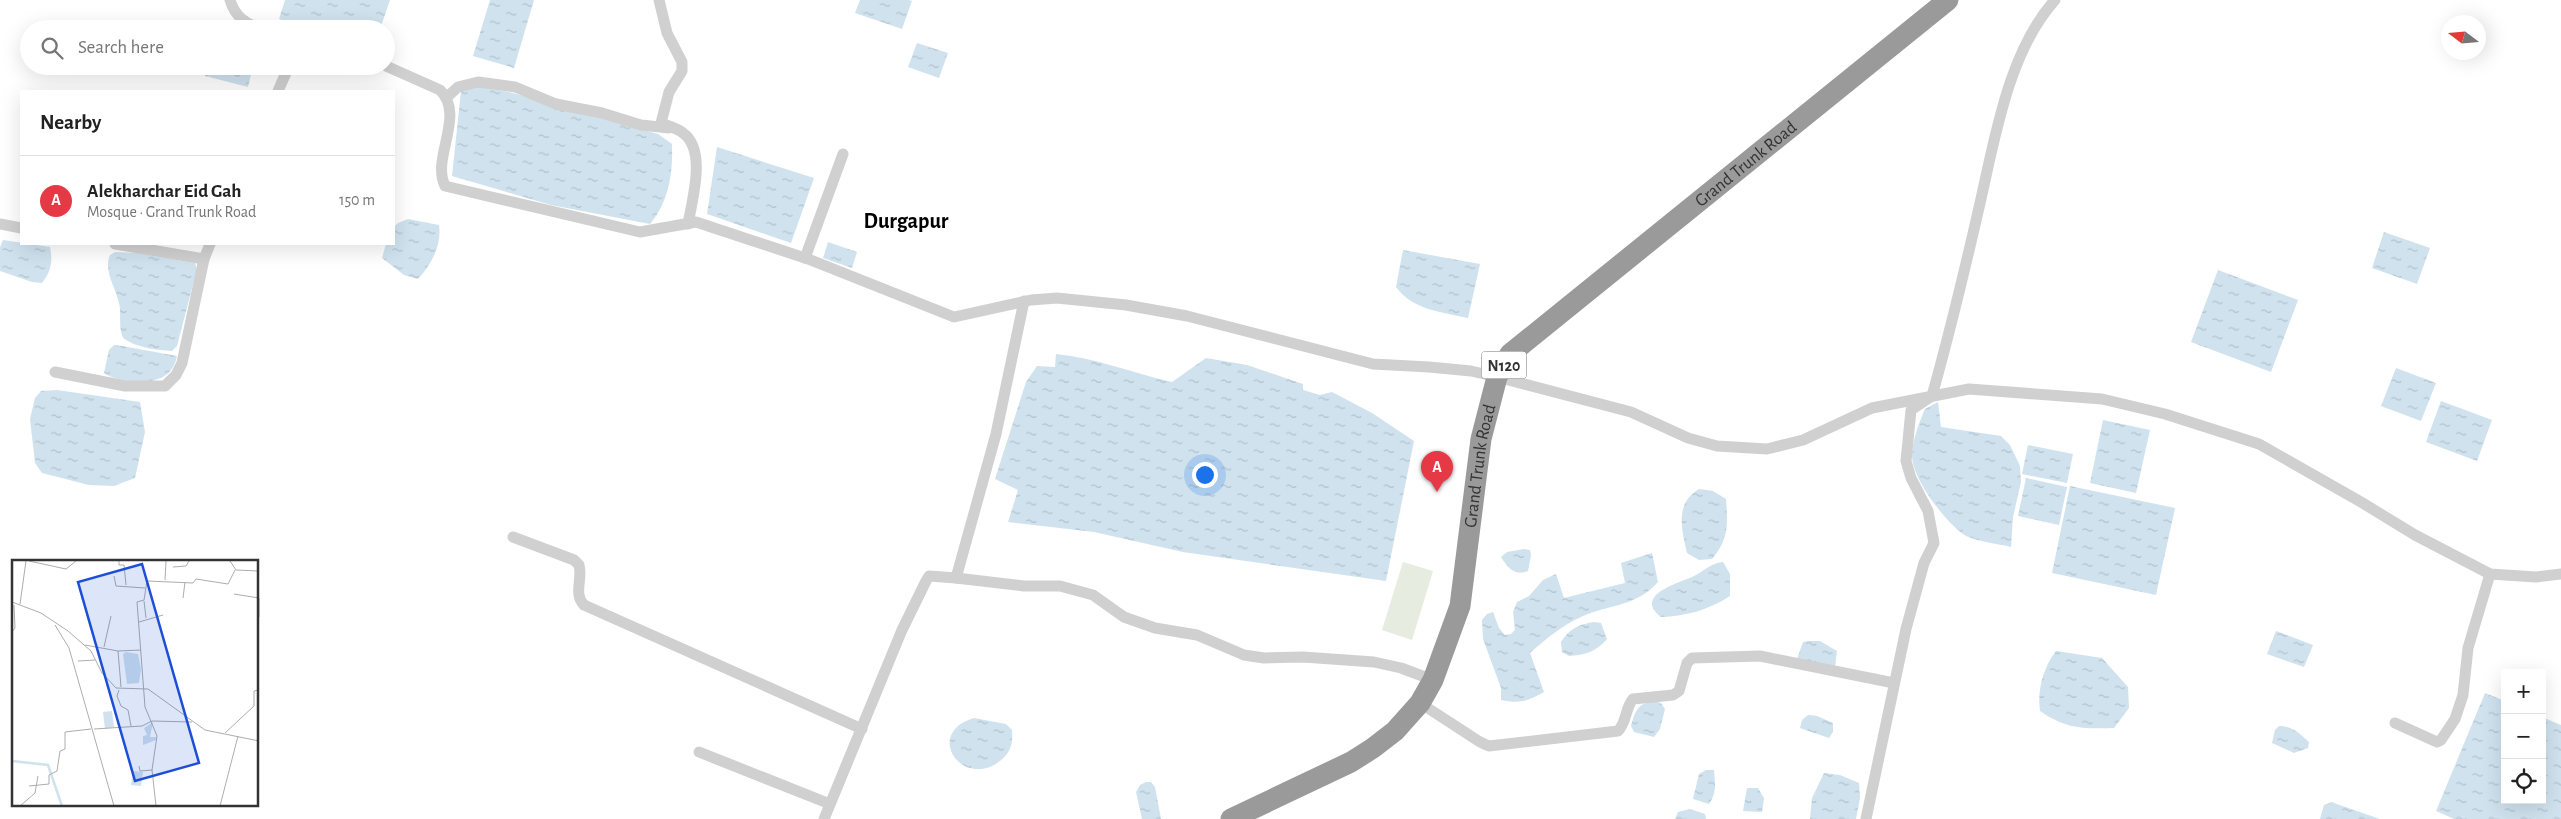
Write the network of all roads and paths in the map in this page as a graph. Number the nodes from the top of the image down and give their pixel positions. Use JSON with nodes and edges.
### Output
{"nodes":[{"id":1,"x":230,"y":0,"type":"edge"},
{"id":2,"x":658,"y":0,"type":"edge"},
{"id":3,"x":1948,"y":0,"type":"edge"},
{"id":4,"x":2055,"y":0,"type":"edge"},
{"id":5,"x":242,"y":20,"type":"edge"},
{"id":6,"x":395,"y":70,"type":"edge"},
{"id":7,"x":285,"y":75,"type":"edge"},
{"id":8,"x":278,"y":90,"type":"edge"},
{"id":9,"x":447,"y":97,"type":"junction"},
{"id":10,"x":671,"y":128,"type":"junction"},
{"id":11,"x":843,"y":154,"type":"dead end"},
{"id":12,"x":0,"y":224,"type":"edge"},
{"id":13,"x":688,"y":224,"type":"junction"},
{"id":14,"x":20,"y":228,"type":"edge"},
{"id":15,"x":121,"y":245,"type":"edge"},
{"id":16,"x":210,"y":245,"type":"edge"},
{"id":17,"x":805,"y":258,"type":"junction"},
{"id":18,"x":204,"y":260,"type":"junction"},
{"id":19,"x":1024,"y":301,"type":"junction"},
{"id":20,"x":55,"y":372,"type":"dead end"},
{"id":21,"x":1497,"y":377,"type":"junction"},
{"id":22,"x":1932,"y":396,"type":"junction"},
{"id":23,"x":513,"y":538,"type":"dead end"},
{"id":24,"x":2490,"y":574,"type":"junction"},
{"id":25,"x":2561,"y":574,"type":"edge"},
{"id":26,"x":956,"y":578,"type":"junction"},
{"id":27,"x":1433,"y":680,"type":"junction"},
{"id":28,"x":1894,"y":683,"type":"junction"},
{"id":29,"x":1420,"y":703,"type":"junction"},
{"id":30,"x":2395,"y":723,"type":"dead end"},
{"id":31,"x":862,"y":729,"type":"junction"},
{"id":32,"x":699,"y":752,"type":"dead end"},
{"id":33,"x":830,"y":804,"type":"junction"},
{"id":34,"x":824,"y":819,"type":"edge"},
{"id":35,"x":1231,"y":819,"type":"edge"},
{"id":36,"x":1866,"y":819,"type":"edge"}],
"edges":[{"from":1,"to":5,"type":"street"},
{"from":2,"to":10,"type":"street"},
{"from":3,"to":21,"type":"highway","name":"Grand Trunk Road","number":"N120"},
{"from":4,"to":22,"type":"street"},
{"from":6,"to":9,"type":"street"},
{"from":7,"to":8,"type":"street"},
{"from":9,"to":10,"type":"street"},
{"from":9,"to":13,"type":"street"},
{"from":10,"to":13,"type":"street"},
{"from":11,"to":17,"type":"street"},
{"from":12,"to":14,"type":"street"},
{"from":13,"to":17,"type":"street"},
{"from":15,"to":18,"type":"street"},
{"from":16,"to":18,"type":"street"},
{"from":17,"to":19,"type":"street"},
{"from":18,"to":20,"type":"street"},
{"from":19,"to":21,"type":"street"},
{"from":19,"to":26,"type":"street"},
{"from":21,"to":22,"type":"street"},
{"from":21,"to":27,"type":"highway","name":"Grand Trunk Road","number":"N120"},
{"from":22,"to":24,"type":"street"},
{"from":22,"to":28,"type":"street"},
{"from":23,"to":31,"type":"street"},
{"from":24,"to":25,"type":"street"},
{"from":24,"to":30,"type":"street"},
{"from":26,"to":27,"type":"street"},
{"from":26,"to":31,"type":"street"},
{"from":27,"to":29,"type":"highway","name":"Grand Trunk Road","number":"N120"},
{"from":28,"to":29,"type":"street"},
{"from":28,"to":36,"type":"street"},
{"from":29,"to":35,"type":"highway","name":"Grand Trunk Road","number":"N120"},
{"from":31,"to":33,"type":"street"},
{"from":32,"to":33,"type":"street"},
{"from":33,"to":34,"type":"street"}]}
